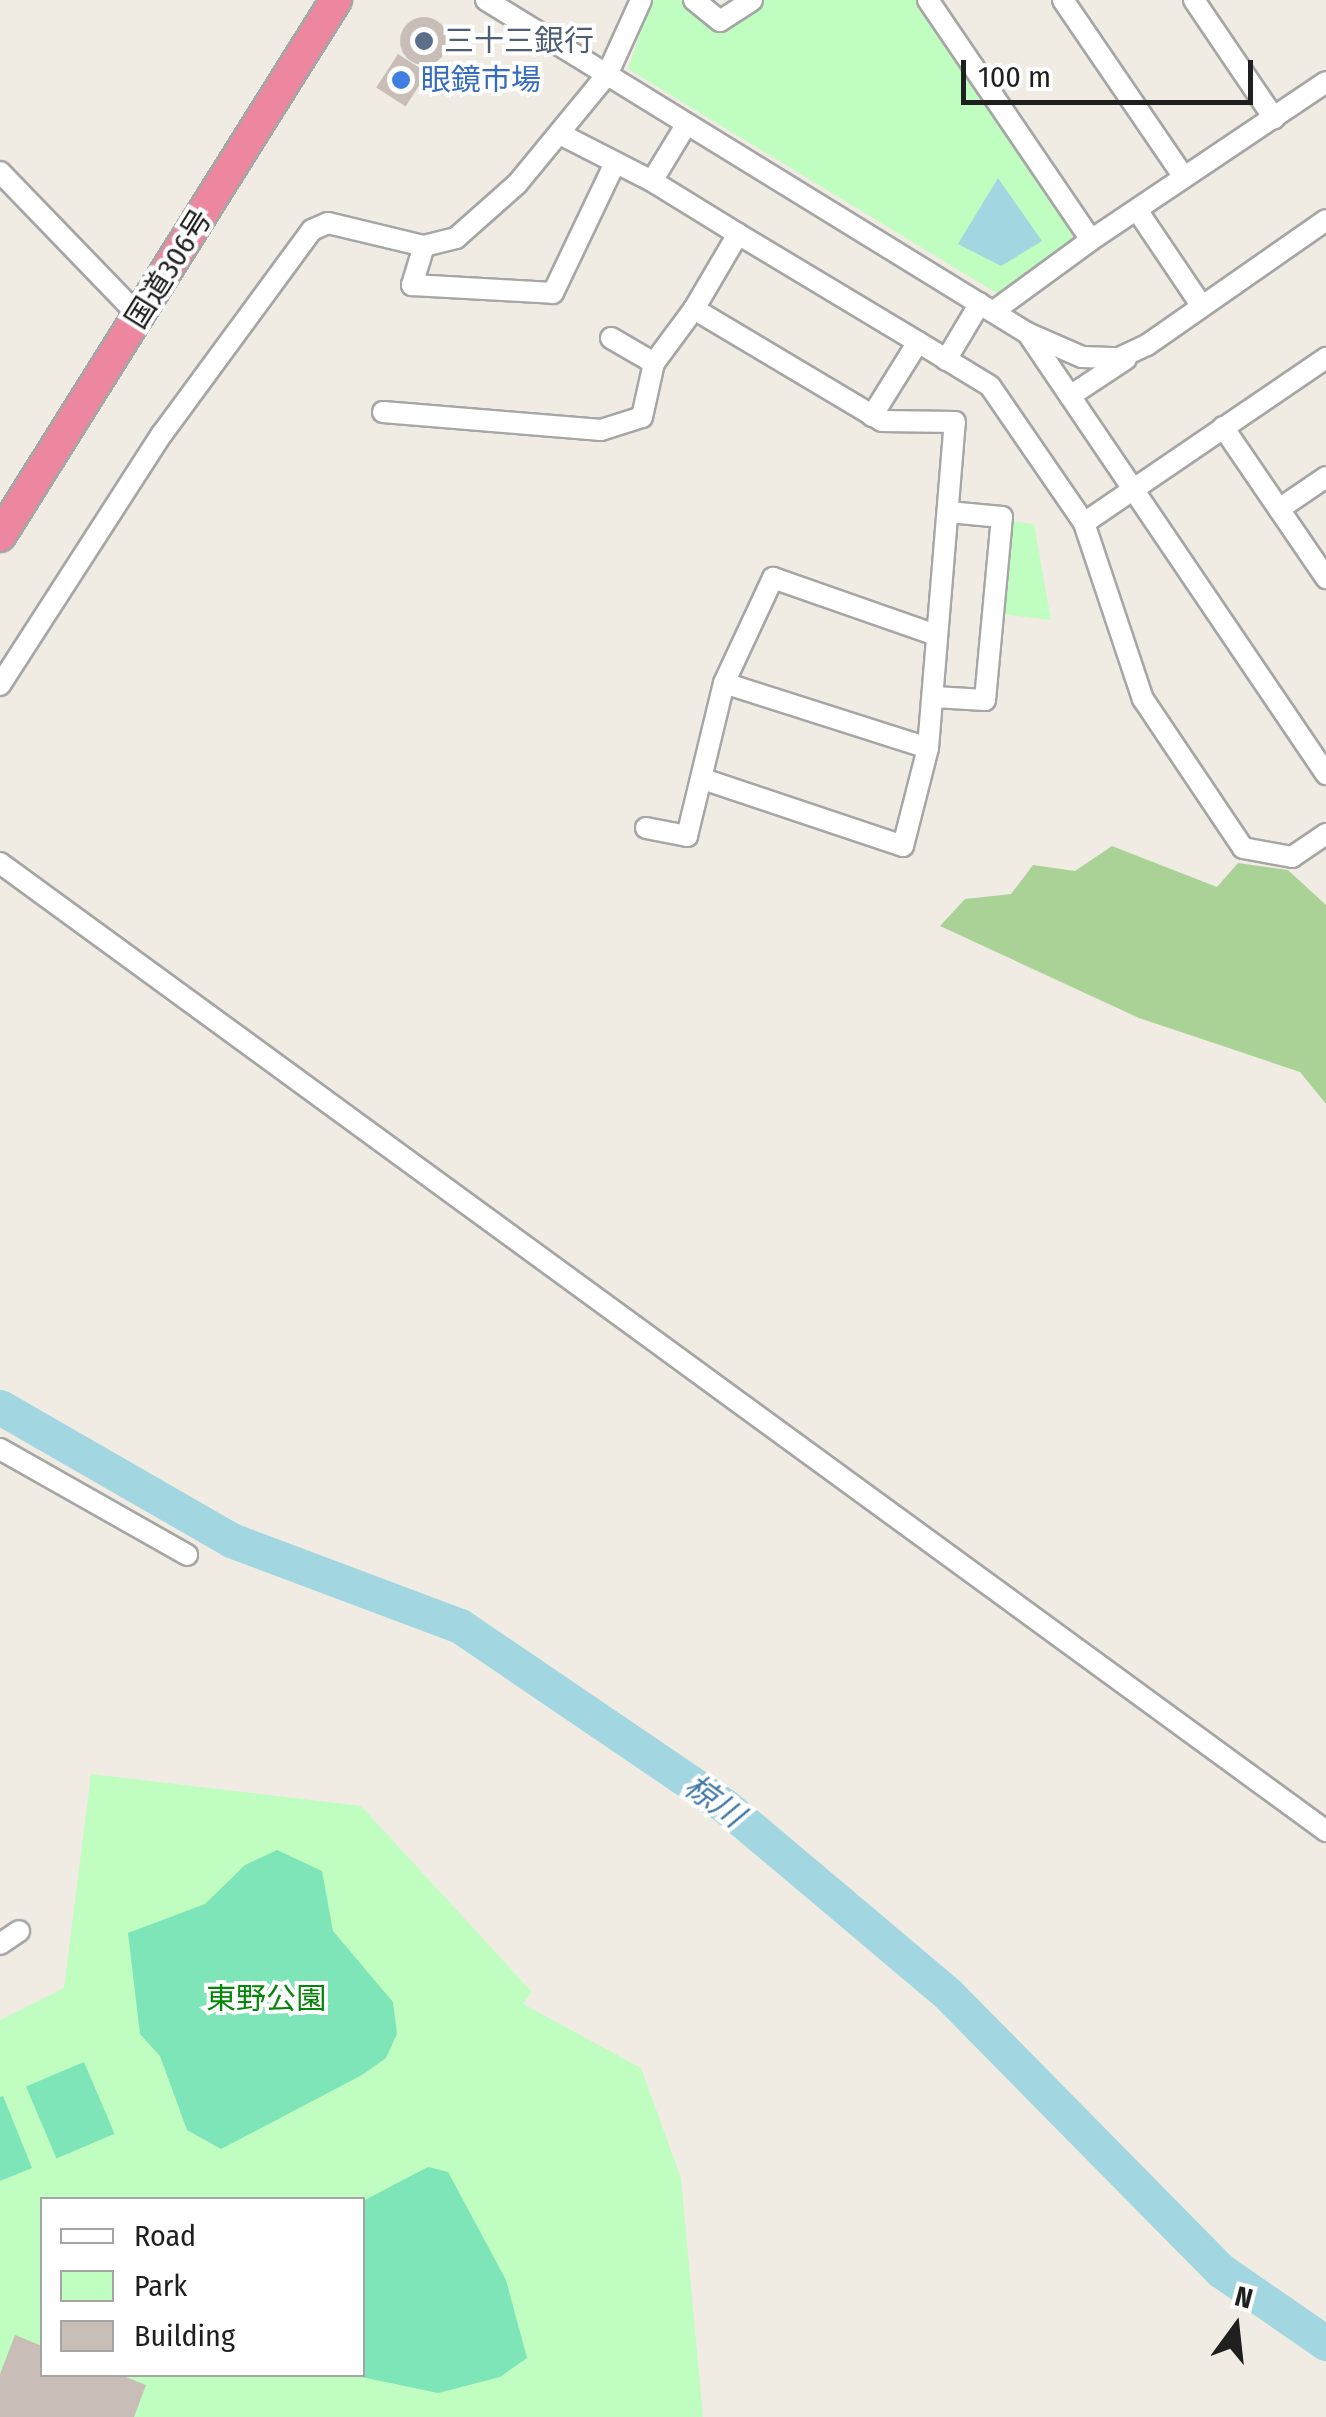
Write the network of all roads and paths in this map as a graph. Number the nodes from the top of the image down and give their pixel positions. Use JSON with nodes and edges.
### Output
{"nodes":[{"id":1,"x":336,"y":0,"type":"edge"},
{"id":2,"x":486,"y":0,"type":"edge"},
{"id":3,"x":641,"y":0,"type":"edge"},
{"id":4,"x":694,"y":0,"type":"edge"},
{"id":5,"x":752,"y":0,"type":"edge"},
{"id":6,"x":928,"y":0,"type":"edge"},
{"id":7,"x":1063,"y":0,"type":"edge"},
{"id":8,"x":1194,"y":0,"type":"edge"},
{"id":9,"x":608,"y":75,"type":"junction"},
{"id":10,"x":1326,"y":82,"type":"edge"},
{"id":11,"x":1274,"y":118,"type":"junction"},
{"id":12,"x":686,"y":125,"type":"junction"},
{"id":13,"x":560,"y":134,"type":"junction"},
{"id":14,"x":614,"y":164,"type":"junction"},
{"id":15,"x":0,"y":172,"type":"edge"},
{"id":16,"x":1183,"y":176,"type":"junction"},
{"id":17,"x":652,"y":182,"type":"junction"},
{"id":18,"x":1137,"y":210,"type":"junction"},
{"id":19,"x":1326,"y":220,"type":"edge"},
{"id":20,"x":738,"y":234,"type":"junction"},
{"id":21,"x":1090,"y":240,"type":"junction"},
{"id":22,"x":424,"y":246,"type":"junction"},
{"id":23,"x":1202,"y":305,"type":"junction"},
{"id":24,"x":987,"y":307,"type":"junction"},
{"id":25,"x":694,"y":309,"type":"junction"},
{"id":26,"x":139,"y":316,"type":"junction"},
{"id":27,"x":1027,"y":333,"type":"junction"},
{"id":28,"x":612,"y":338,"type":"dead end"},
{"id":29,"x":918,"y":342,"type":"junction"},
{"id":30,"x":1147,"y":345,"type":"junction"},
{"id":31,"x":1326,"y":358,"type":"edge"},
{"id":32,"x":946,"y":360,"type":"junction"},
{"id":33,"x":654,"y":363,"type":"junction"},
{"id":34,"x":1070,"y":396,"type":"junction"},
{"id":35,"x":383,"y":412,"type":"dead end"},
{"id":36,"x":872,"y":416,"type":"junction"},
{"id":37,"x":1223,"y":427,"type":"junction"},
{"id":38,"x":1326,"y":478,"type":"edge"},
{"id":39,"x":1132,"y":489,"type":"junction"},
{"id":40,"x":1279,"y":509,"type":"junction"},
{"id":41,"x":948,"y":512,"type":"junction"},
{"id":42,"x":1084,"y":523,"type":"junction"},
{"id":43,"x":0,"y":536,"type":"edge"},
{"id":44,"x":1326,"y":578,"type":"edge"},
{"id":45,"x":936,"y":636,"type":"junction"},
{"id":46,"x":724,"y":683,"type":"junction"},
{"id":47,"x":0,"y":685,"type":"edge"},
{"id":48,"x":934,"y":697,"type":"junction"},
{"id":49,"x":928,"y":748,"type":"junction"},
{"id":50,"x":1326,"y":774,"type":"edge"},
{"id":51,"x":703,"y":779,"type":"junction"},
{"id":52,"x":646,"y":828,"type":"dead end"},
{"id":53,"x":1326,"y":834,"type":"edge"},
{"id":54,"x":0,"y":863,"type":"edge"},
{"id":55,"x":0,"y":1449,"type":"edge"},
{"id":56,"x":187,"y":1554,"type":"dead end"},
{"id":57,"x":1326,"y":1831,"type":"edge"},
{"id":58,"x":19,"y":1932,"type":"dead end"},
{"id":59,"x":0,"y":1944,"type":"edge"}],
"edges":[{"from":1,"to":26,"type":"highway","name":"国道306号"},
{"from":2,"to":9,"type":"street"},
{"from":3,"to":9,"type":"street"},
{"from":4,"to":5,"type":"street"},
{"from":6,"to":21,"type":"street"},
{"from":7,"to":16,"type":"street"},
{"from":8,"to":11,"type":"street"},
{"from":9,"to":12,"type":"street"},
{"from":9,"to":13,"type":"street"},
{"from":10,"to":11,"type":"street"},
{"from":11,"to":16,"type":"street"},
{"from":12,"to":17,"type":"street"},
{"from":12,"to":24,"type":"street"},
{"from":13,"to":14,"type":"street"},
{"from":13,"to":22,"type":"street"},
{"from":14,"to":17,"type":"street"},
{"from":14,"to":22,"type":"street"},
{"from":15,"to":26,"type":"street"},
{"from":16,"to":18,"type":"street"},
{"from":17,"to":20,"type":"street"},
{"from":18,"to":21,"type":"street"},
{"from":18,"to":23,"type":"street"},
{"from":19,"to":23,"type":"street"},
{"from":20,"to":25,"type":"street"},
{"from":20,"to":29,"type":"street"},
{"from":21,"to":24,"type":"street"},
{"from":22,"to":47,"type":"street"},
{"from":23,"to":30,"type":"street"},
{"from":24,"to":27,"type":"street"},
{"from":24,"to":32,"type":"street"},
{"from":25,"to":33,"type":"street"},
{"from":25,"to":36,"type":"street"},
{"from":26,"to":43,"type":"highway","name":"国道306号"},
{"from":27,"to":30,"type":"street"},
{"from":27,"to":34,"type":"street"},
{"from":28,"to":33,"type":"street"},
{"from":29,"to":32,"type":"street"},
{"from":29,"to":36,"type":"street"},
{"from":30,"to":34,"type":"street"},
{"from":31,"to":37,"type":"street"},
{"from":32,"to":42,"type":"street"},
{"from":33,"to":35,"type":"street"},
{"from":34,"to":39,"type":"street"},
{"from":36,"to":41,"type":"street"},
{"from":37,"to":39,"type":"street"},
{"from":37,"to":40,"type":"street"},
{"from":38,"to":40,"type":"street"},
{"from":39,"to":42,"type":"street"},
{"from":39,"to":50,"type":"street"},
{"from":40,"to":44,"type":"street"},
{"from":41,"to":45,"type":"street"},
{"from":41,"to":48,"type":"street"},
{"from":42,"to":53,"type":"street"},
{"from":45,"to":46,"type":"street"},
{"from":45,"to":48,"type":"street"},
{"from":46,"to":49,"type":"street"},
{"from":46,"to":51,"type":"street"},
{"from":48,"to":49,"type":"street"},
{"from":49,"to":51,"type":"street"},
{"from":51,"to":52,"type":"street"},
{"from":54,"to":57,"type":"street"},
{"from":55,"to":56,"type":"street"},
{"from":58,"to":59,"type":"street"}]}
